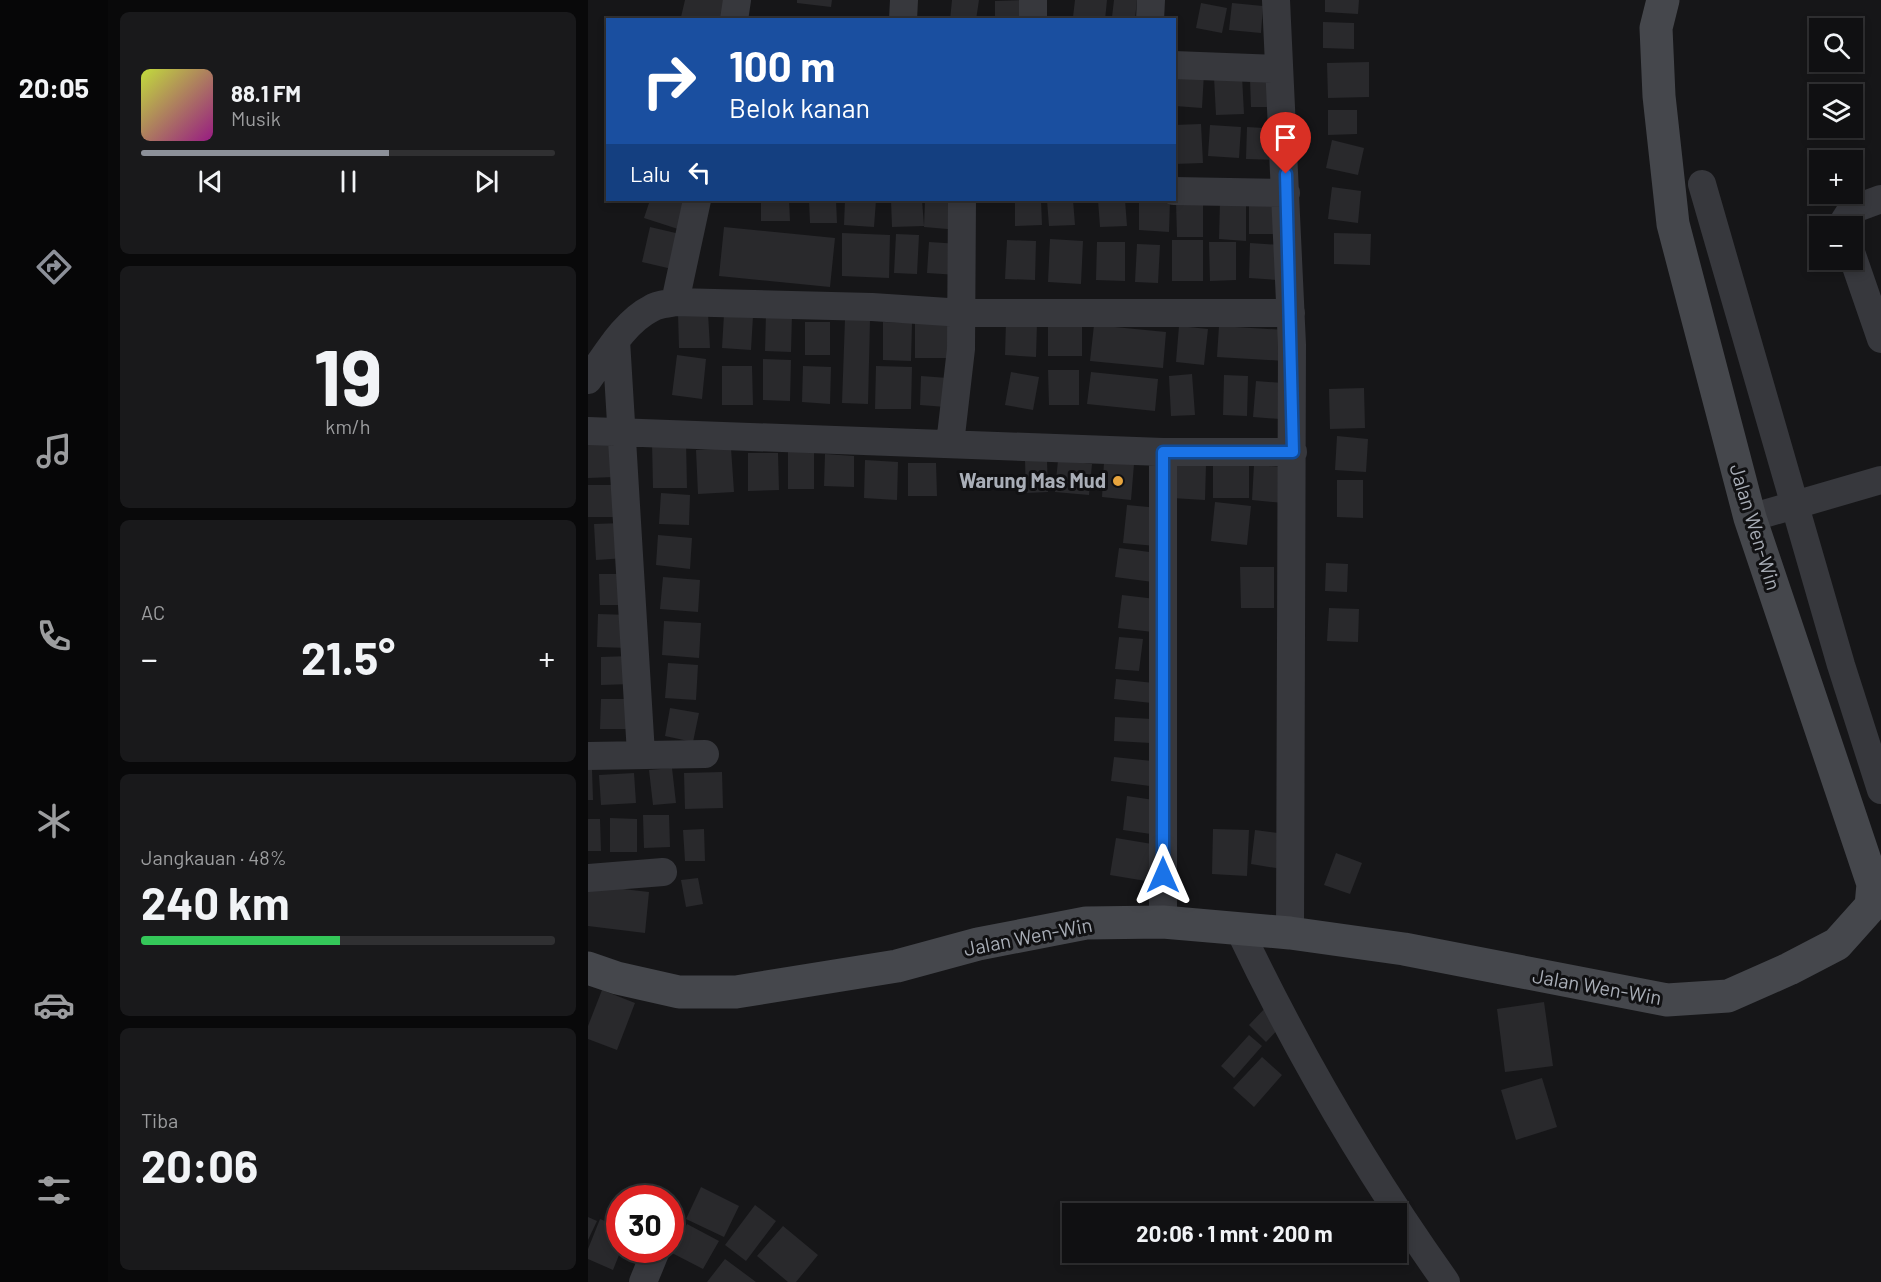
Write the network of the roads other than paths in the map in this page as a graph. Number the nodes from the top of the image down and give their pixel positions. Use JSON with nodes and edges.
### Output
{"nodes":[{"id":1,"x":737,"y":0,"type":"edge"},
{"id":2,"x":904,"y":0,"type":"edge"},
{"id":3,"x":1033,"y":0,"type":"edge"},
{"id":4,"x":1151,"y":0,"type":"edge"},
{"id":5,"x":1276,"y":0,"type":"edge"},
{"id":6,"x":1663,"y":0,"type":"edge"},
{"id":7,"x":734,"y":18,"type":"edge"},
{"id":8,"x":903,"y":18,"type":"edge"},
{"id":9,"x":1033,"y":18,"type":"edge"},
{"id":10,"x":1150,"y":18,"type":"edge"},
{"id":11,"x":1176,"y":65,"type":"edge"},
{"id":12,"x":1279,"y":69,"type":"junction"},
{"id":13,"x":1702,"y":184,"type":"dead end"},
{"id":14,"x":1176,"y":191,"type":"edge"},
{"id":15,"x":1286,"y":193,"type":"junction"},
{"id":16,"x":1881,"y":199,"type":"edge"},
{"id":17,"x":697,"y":201,"type":"edge"},
{"id":18,"x":962,"y":201,"type":"edge"},
{"id":19,"x":1847,"y":216,"type":"edge"},
{"id":20,"x":1857,"y":270,"type":"edge"},
{"id":21,"x":675,"y":302,"type":"junction"},
{"id":22,"x":1291,"y":313,"type":"junction"},
{"id":23,"x":963,"y":314,"type":"junction"},
{"id":24,"x":1880,"y":334,"type":"edge"},
{"id":25,"x":616,"y":339,"type":"junction"},
{"id":26,"x":588,"y":380,"type":"edge"},
{"id":27,"x":588,"y":431,"type":"edge"},
{"id":28,"x":622,"y":432,"type":"junction"},
{"id":29,"x":950,"y":444,"type":"junction"},
{"id":30,"x":1163,"y":452,"type":"junction"},
{"id":31,"x":1293,"y":452,"type":"junction"},
{"id":32,"x":1881,"y":480,"type":"edge"},
{"id":33,"x":1795,"y":505,"type":"junction"},
{"id":34,"x":1750,"y":518,"type":"junction"},
{"id":35,"x":641,"y":754,"type":"junction"},
{"id":36,"x":705,"y":754,"type":"dead end"},
{"id":37,"x":588,"y":756,"type":"edge"},
{"id":38,"x":1881,"y":790,"type":"edge"},
{"id":39,"x":663,"y":872,"type":"dead end"},
{"id":40,"x":588,"y":878,"type":"edge"},
{"id":41,"x":1876,"y":913,"type":"edge"},
{"id":42,"x":1163,"y":922,"type":"junction"},
{"id":43,"x":1239,"y":929,"type":"junction"},
{"id":44,"x":1290,"y":933,"type":"junction"},
{"id":45,"x":588,"y":968,"type":"edge"},
{"id":46,"x":651,"y":1263,"type":"edge"},
{"id":47,"x":643,"y":1282,"type":"edge"},
{"id":48,"x":1446,"y":1282,"type":"edge"}],
"edges":[{"from":1,"to":7,"type":"street"},
{"from":2,"to":8,"type":"street"},
{"from":3,"to":9,"type":"street"},
{"from":4,"to":10,"type":"street"},
{"from":5,"to":12,"type":"street"},
{"from":6,"to":34,"type":"street","name":"Jalan Wen-Win"},
{"from":11,"to":12,"type":"street"},
{"from":12,"to":15,"type":"street"},
{"from":13,"to":33,"type":"street"},
{"from":14,"to":15,"type":"street"},
{"from":15,"to":22,"type":"street"},
{"from":16,"to":19,"type":"street"},
{"from":17,"to":21,"type":"street"},
{"from":18,"to":23,"type":"street"},
{"from":20,"to":24,"type":"street"},
{"from":21,"to":23,"type":"street"},
{"from":21,"to":25,"type":"street"},
{"from":22,"to":23,"type":"street"},
{"from":22,"to":31,"type":"street"},
{"from":23,"to":29,"type":"street"},
{"from":25,"to":26,"type":"street"},
{"from":25,"to":28,"type":"street"},
{"from":27,"to":28,"type":"street"},
{"from":28,"to":29,"type":"street"},
{"from":28,"to":35,"type":"street"},
{"from":29,"to":30,"type":"street"},
{"from":30,"to":31,"type":"street"},
{"from":30,"to":42,"type":"street"},
{"from":31,"to":44,"type":"street"},
{"from":32,"to":33,"type":"street"},
{"from":33,"to":34,"type":"street"},
{"from":33,"to":38,"type":"street"},
{"from":34,"to":41,"type":"street","name":"Jalan Wen-Win"},
{"from":35,"to":36,"type":"street"},
{"from":35,"to":37,"type":"street"},
{"from":39,"to":40,"type":"street"},
{"from":41,"to":44,"type":"street","name":"Jalan Wen-Win"},
{"from":42,"to":43,"type":"street","name":"Jalan Wen-Win"},
{"from":42,"to":45,"type":"street","name":"Jalan Wen-Win"},
{"from":43,"to":44,"type":"street","name":"Jalan Wen-Win"},
{"from":43,"to":48,"type":"street"},
{"from":46,"to":47,"type":"street"}]}
